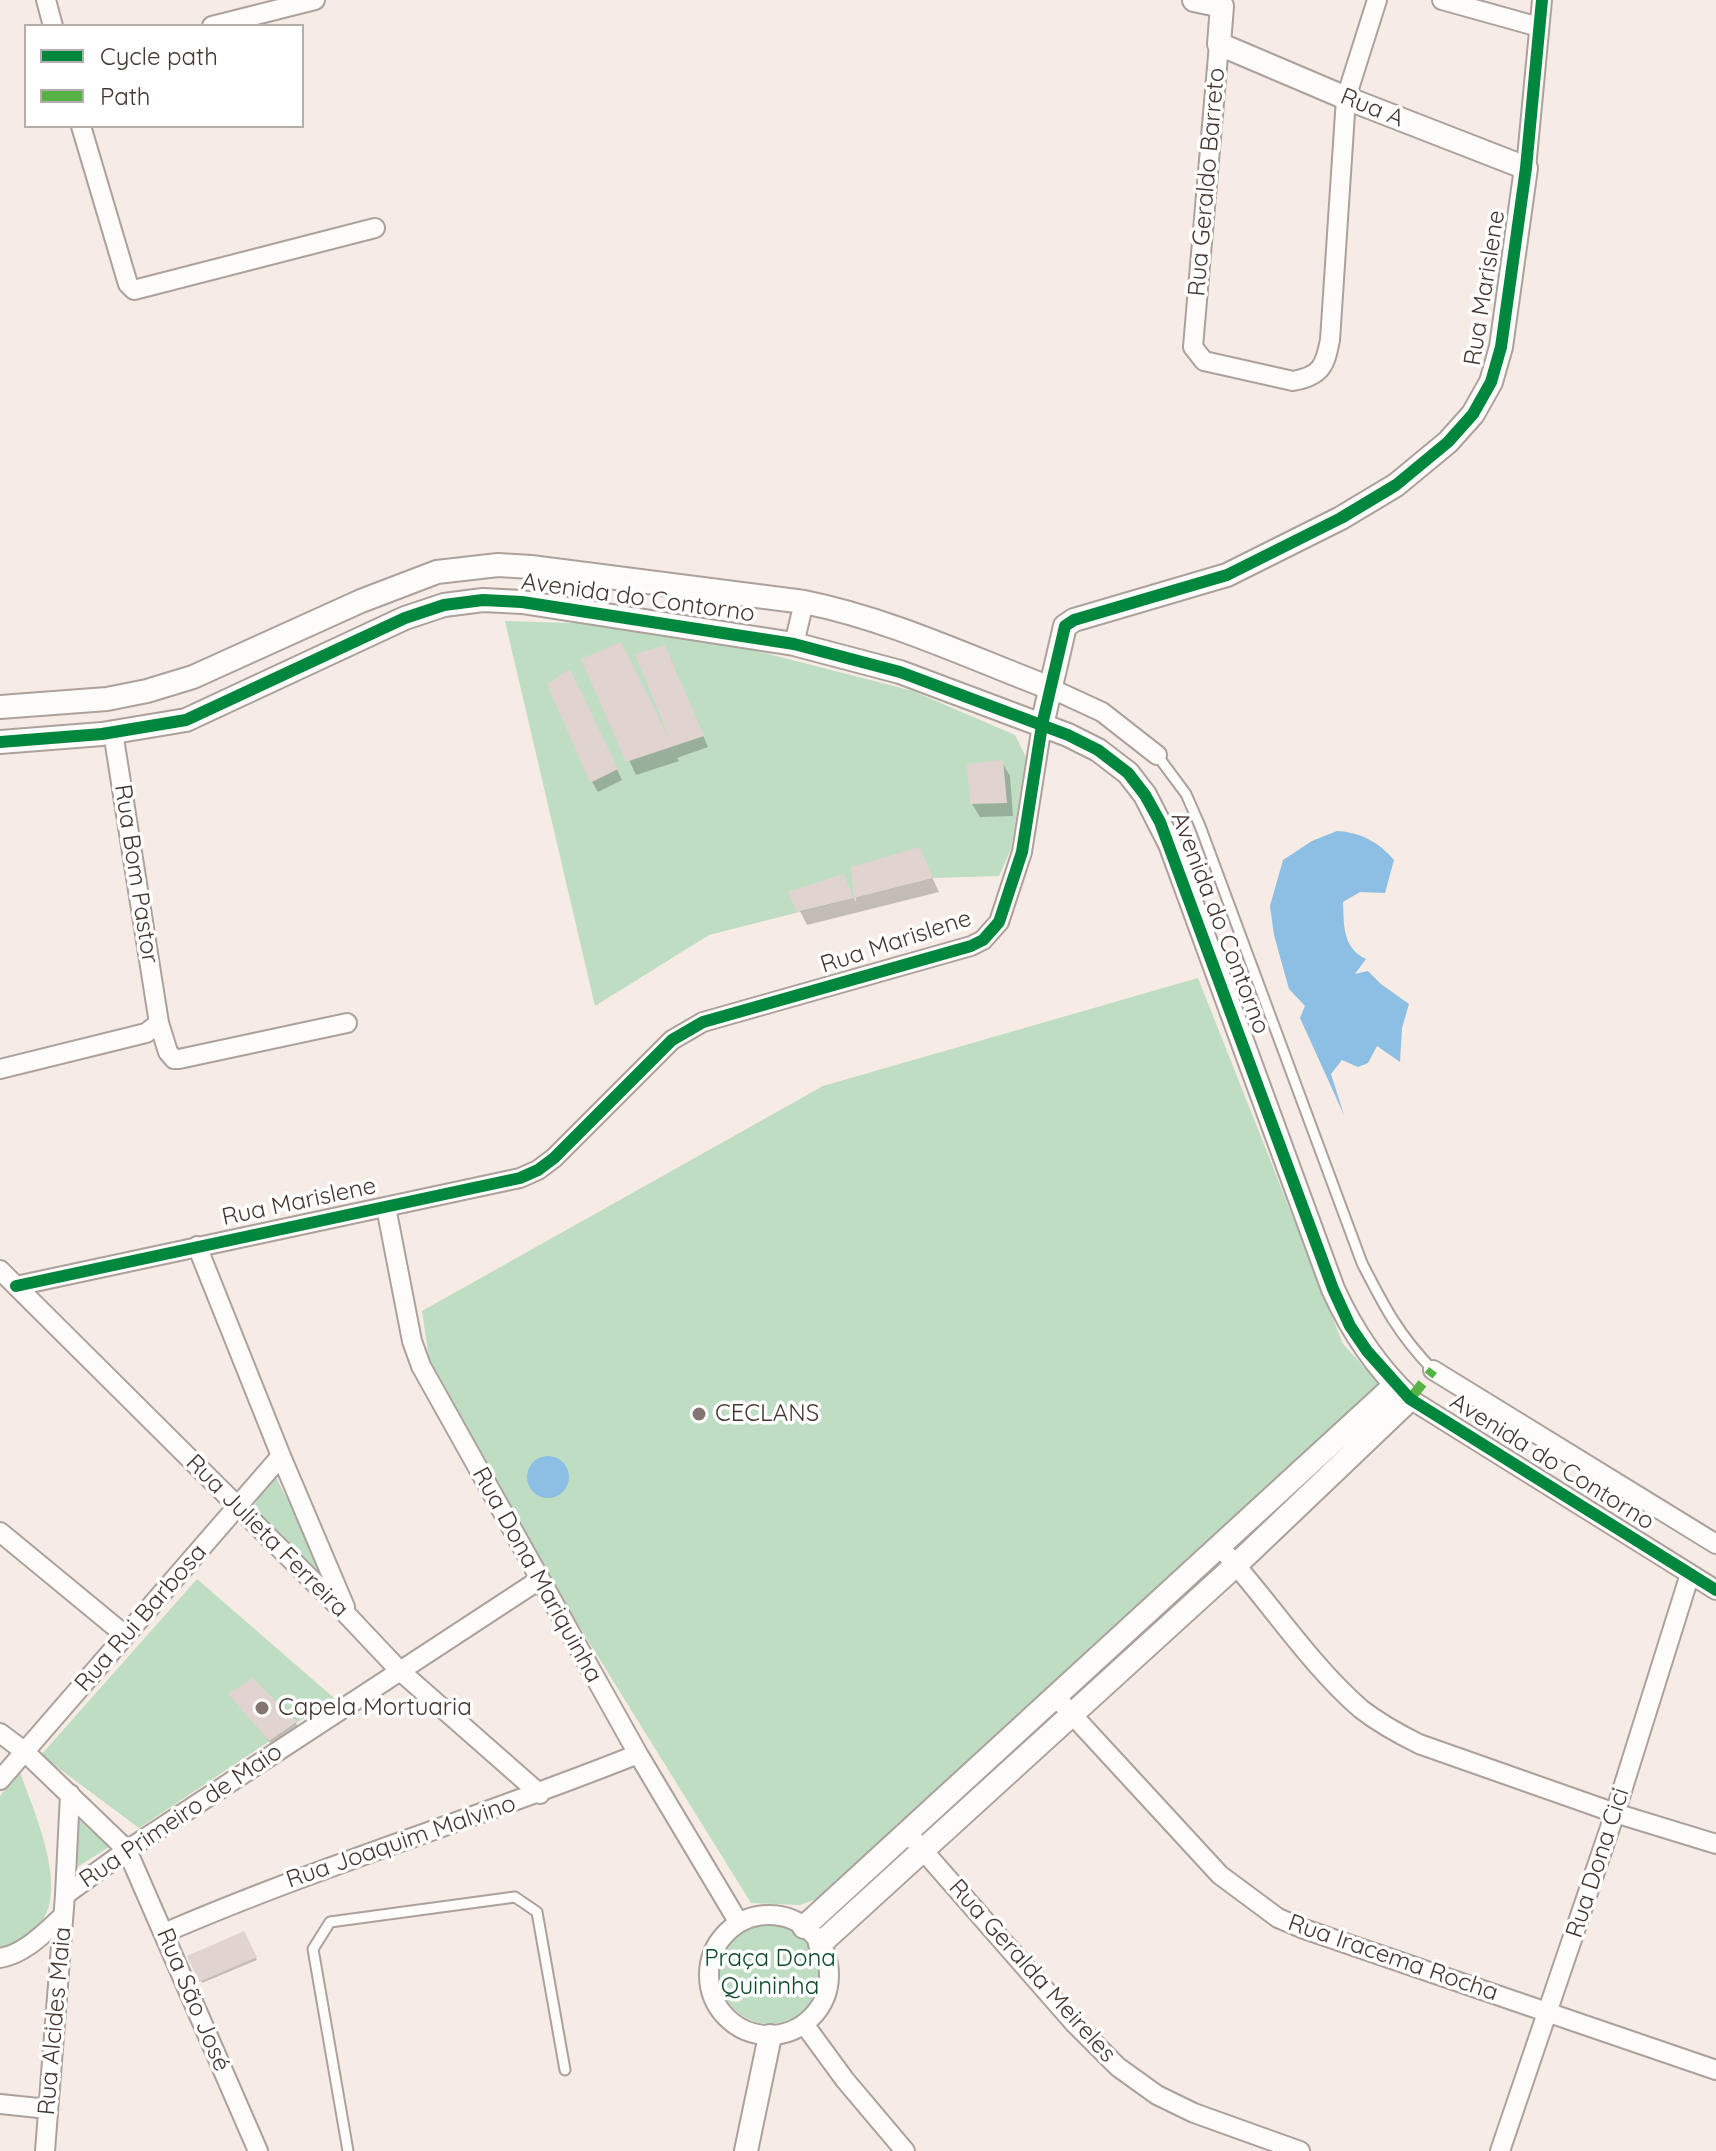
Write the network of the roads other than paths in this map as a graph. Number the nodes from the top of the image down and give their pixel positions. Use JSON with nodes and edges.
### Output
{"nodes":[{"id":1,"x":46,"y":0,"type":"edge"},
{"id":2,"x":315,"y":0,"type":"edge"},
{"id":3,"x":1194,"y":0,"type":"edge"},
{"id":4,"x":1377,"y":0,"type":"edge"},
{"id":5,"x":1442,"y":0,"type":"edge"},
{"id":6,"x":1542,"y":0,"type":"edge"},
{"id":7,"x":1222,"y":3,"type":"edge"},
{"id":8,"x":52,"y":24,"type":"edge"},
{"id":9,"x":220,"y":24,"type":"edge"},
{"id":10,"x":1539,"y":27,"type":"junction"},
{"id":11,"x":1219,"y":44,"type":"junction"},
{"id":12,"x":1346,"y":98,"type":"junction"},
{"id":13,"x":82,"y":128,"type":"edge"},
{"id":14,"x":1526,"y":168,"type":"junction"},
{"id":15,"x":375,"y":228,"type":"dead end"},
{"id":16,"x":804,"y":602,"type":"junction"},
{"id":17,"x":794,"y":644,"type":"junction"},
{"id":18,"x":1050,"y":688,"type":"junction"},
{"id":19,"x":0,"y":707,"type":"edge"},
{"id":20,"x":1042,"y":725,"type":"junction"},
{"id":21,"x":113,"y":732,"type":"junction"},
{"id":22,"x":0,"y":742,"type":"edge"},
{"id":23,"x":1157,"y":755,"type":"joint"},
{"id":24,"x":159,"y":1020,"type":"junction"},
{"id":25,"x":347,"y":1023,"type":"dead end"},
{"id":26,"x":0,"y":1069,"type":"edge"},
{"id":27,"x":386,"y":1207,"type":"junction"},
{"id":28,"x":197,"y":1246,"type":"junction"},
{"id":29,"x":0,"y":1270,"type":"edge"},
{"id":30,"x":16,"y":1286,"type":"junction"},
{"id":31,"x":1433,"y":1370,"type":"joint"},
{"id":32,"x":1402,"y":1392,"type":"junction"},
{"id":33,"x":281,"y":1456,"type":"junction"},
{"id":34,"x":238,"y":1508,"type":"junction"},
{"id":35,"x":0,"y":1532,"type":"edge"},
{"id":36,"x":1716,"y":1544,"type":"edge"},
{"id":37,"x":1219,"y":1546,"type":"junction"},
{"id":38,"x":1236,"y":1565,"type":"junction"},
{"id":39,"x":1690,"y":1574,"type":"junction"},
{"id":40,"x":539,"y":1580,"type":"junction"},
{"id":41,"x":1716,"y":1590,"type":"edge"},
{"id":42,"x":349,"y":1617,"type":"junction"},
{"id":43,"x":125,"y":1635,"type":"junction"},
{"id":44,"x":399,"y":1670,"type":"junction"},
{"id":45,"x":1055,"y":1696,"type":"junction"},
{"id":46,"x":1072,"y":1713,"type":"junction"},
{"id":47,"x":0,"y":1733,"type":"edge"},
{"id":48,"x":24,"y":1751,"type":"junction"},
{"id":49,"x":638,"y":1754,"type":"junction"},
{"id":50,"x":0,"y":1780,"type":"edge"},
{"id":51,"x":70,"y":1794,"type":"junction"},
{"id":52,"x":540,"y":1794,"type":"junction"},
{"id":53,"x":1615,"y":1813,"type":"junction"},
{"id":54,"x":907,"y":1832,"type":"junction"},
{"id":55,"x":1716,"y":1844,"type":"edge"},
{"id":56,"x":923,"y":1849,"type":"junction"},
{"id":57,"x":127,"y":1850,"type":"junction"},
{"id":58,"x":65,"y":1895,"type":"junction"},
{"id":59,"x":63,"y":1916,"type":"junction"},
{"id":60,"x":739,"y":1923,"type":"junction"},
{"id":61,"x":804,"y":1927,"type":"junction"},
{"id":62,"x":164,"y":1933,"type":"junction"},
{"id":63,"x":820,"y":1944,"type":"junction"},
{"id":64,"x":0,"y":1958,"type":"edge"},
{"id":65,"x":1548,"y":2011,"type":"junction"},
{"id":66,"x":804,"y":2024,"type":"junction"},
{"id":67,"x":770,"y":2036,"type":"junction"},
{"id":68,"x":565,"y":2070,"type":"dead end"},
{"id":69,"x":1716,"y":2070,"type":"edge"},
{"id":70,"x":0,"y":2104,"type":"edge"},
{"id":71,"x":48,"y":2109,"type":"junction"},
{"id":72,"x":45,"y":2151,"type":"edge"},
{"id":73,"x":258,"y":2151,"type":"edge"},
{"id":74,"x":348,"y":2151,"type":"edge"},
{"id":75,"x":746,"y":2151,"type":"edge"},
{"id":76,"x":905,"y":2151,"type":"edge"},
{"id":77,"x":1300,"y":2151,"type":"edge"},
{"id":78,"x":1500,"y":2151,"type":"edge"}],
"edges":[{"from":1,"to":8,"type":"street"},
{"from":2,"to":9,"type":"street"},
{"from":3,"to":7,"type":"street"},
{"from":4,"to":12,"type":"street"},
{"from":5,"to":10,"type":"street"},
{"from":6,"to":10,"type":"street","name":"Rua Marislene"},
{"from":7,"to":11,"type":"street","name":"Rua Geraldo Barreto"},
{"from":10,"to":14,"type":"street","name":"Rua Marislene"},
{"from":11,"to":12,"type":"street","name":"Rua A"},
{"from":11,"to":12,"type":"street","name":"Rua Geraldo Barreto"},
{"from":12,"to":14,"type":"street","name":"Rua A"},
{"from":13,"to":15,"type":"street"},
{"from":14,"to":18,"type":"street","name":"Rua Marislene"},
{"from":16,"to":17,"type":"street"},
{"from":16,"to":18,"type":"street"},
{"from":16,"to":19,"type":"street"},
{"from":17,"to":20,"type":"street","name":"Avenida do Contorno"},
{"from":17,"to":21,"type":"street","name":"Avenida do Contorno"},
{"from":18,"to":20,"type":"street","name":"Rua Marislene"},
{"from":18,"to":23,"type":"street"},
{"from":20,"to":27,"type":"street","name":"Rua Marislene"},
{"from":20,"to":32,"type":"street","name":"Avenida do Contorno"},
{"from":21,"to":22,"type":"street","name":"Avenida do Contorno"},
{"from":21,"to":24,"type":"street","name":"Rua Bom Pastor"},
{"from":23,"to":31,"type":"lane"},
{"from":24,"to":25,"type":"street","name":"Rua Bom Pastor"},
{"from":24,"to":26,"type":"street"},
{"from":27,"to":28,"type":"street","name":"Rua Marislene"},
{"from":27,"to":40,"type":"street","name":"Rua Dona Mariquinha"},
{"from":28,"to":30,"type":"street","name":"Rua Marislene"},
{"from":28,"to":33,"type":"street"},
{"from":29,"to":30,"type":"street","name":"Rua Julieta Ferreira"},
{"from":30,"to":34,"type":"street","name":"Rua Julieta Ferreira"},
{"from":31,"to":36,"type":"street"},
{"from":32,"to":37,"type":"street"},
{"from":32,"to":38,"type":"street"},
{"from":32,"to":39,"type":"street","name":"Avenida do Contorno"},
{"from":33,"to":34,"type":"street","name":"Rua Rui Barbosa"},
{"from":33,"to":42,"type":"street"},
{"from":34,"to":42,"type":"street","name":"Rua Julieta Ferreira"},
{"from":34,"to":43,"type":"street","name":"Rua Rui Barbosa"},
{"from":35,"to":43,"type":"street"},
{"from":37,"to":38,"type":"street"},
{"from":37,"to":45,"type":"street"},
{"from":38,"to":46,"type":"street"},
{"from":38,"to":53,"type":"street"},
{"from":39,"to":41,"type":"street","name":"Avenida do Contorno"},
{"from":39,"to":53,"type":"street","name":"Rua Dona Cici"},
{"from":40,"to":44,"type":"street","name":"Rua Primeiro de Maio"},
{"from":40,"to":49,"type":"street","name":"Rua Dona Mariquinha"},
{"from":42,"to":44,"type":"street","name":"Rua Julieta Ferreira"},
{"from":43,"to":48,"type":"street","name":"Rua Rui Barbosa"},
{"from":44,"to":52,"type":"street","name":"Rua Julieta Ferreira"},
{"from":44,"to":57,"type":"street","name":"Rua Primeiro de Maio"},
{"from":45,"to":46,"type":"street","name":"Rua Iracema Rocha"},
{"from":45,"to":54,"type":"street"},
{"from":46,"to":56,"type":"street"},
{"from":46,"to":65,"type":"street","name":"Rua Iracema Rocha"},
{"from":47,"to":48,"type":"street"},
{"from":48,"to":50,"type":"street","name":"Rua Rui Barbosa"},
{"from":48,"to":51,"type":"street"},
{"from":49,"to":52,"type":"street","name":"Rua Joaquim Malvino"},
{"from":49,"to":60,"type":"street","name":"Rua Dona Mariquinha"},
{"from":51,"to":57,"type":"street"},
{"from":51,"to":58,"type":"street","name":"Rua Alcides Maia"},
{"from":52,"to":62,"type":"street","name":"Rua Joaquim Malvino"},
{"from":53,"to":55,"type":"street"},
{"from":53,"to":65,"type":"street","name":"Rua Dona Cici"},
{"from":54,"to":56,"type":"street","name":"Rua Geralda Meireles"},
{"from":54,"to":61,"type":"street"},
{"from":56,"to":63,"type":"street"},
{"from":56,"to":77,"type":"street","name":"Rua Geralda Meireles"},
{"from":57,"to":58,"type":"street","name":"Rua Primeiro de Maio"},
{"from":57,"to":62,"type":"street","name":"Rua São José"},
{"from":58,"to":59,"type":"street","name":"Rua Alcides Maia"},
{"from":59,"to":64,"type":"street"},
{"from":59,"to":71,"type":"street","name":"Rua Alcides Maia"},
{"from":60,"to":61,"type":"street"},
{"from":60,"to":67,"type":"street"},
{"from":61,"to":63,"type":"street"},
{"from":62,"to":73,"type":"street","name":"Rua São José"},
{"from":63,"to":66,"type":"street"},
{"from":65,"to":69,"type":"street","name":"Rua Iracema Rocha"},
{"from":65,"to":78,"type":"street","name":"Rua Dona Cici"},
{"from":66,"to":67,"type":"street"},
{"from":66,"to":76,"type":"street"},
{"from":67,"to":75,"type":"street"},
{"from":68,"to":74,"type":"lane"},
{"from":70,"to":71,"type":"street"},
{"from":71,"to":72,"type":"street","name":"Rua Alcides Maia"}]}
